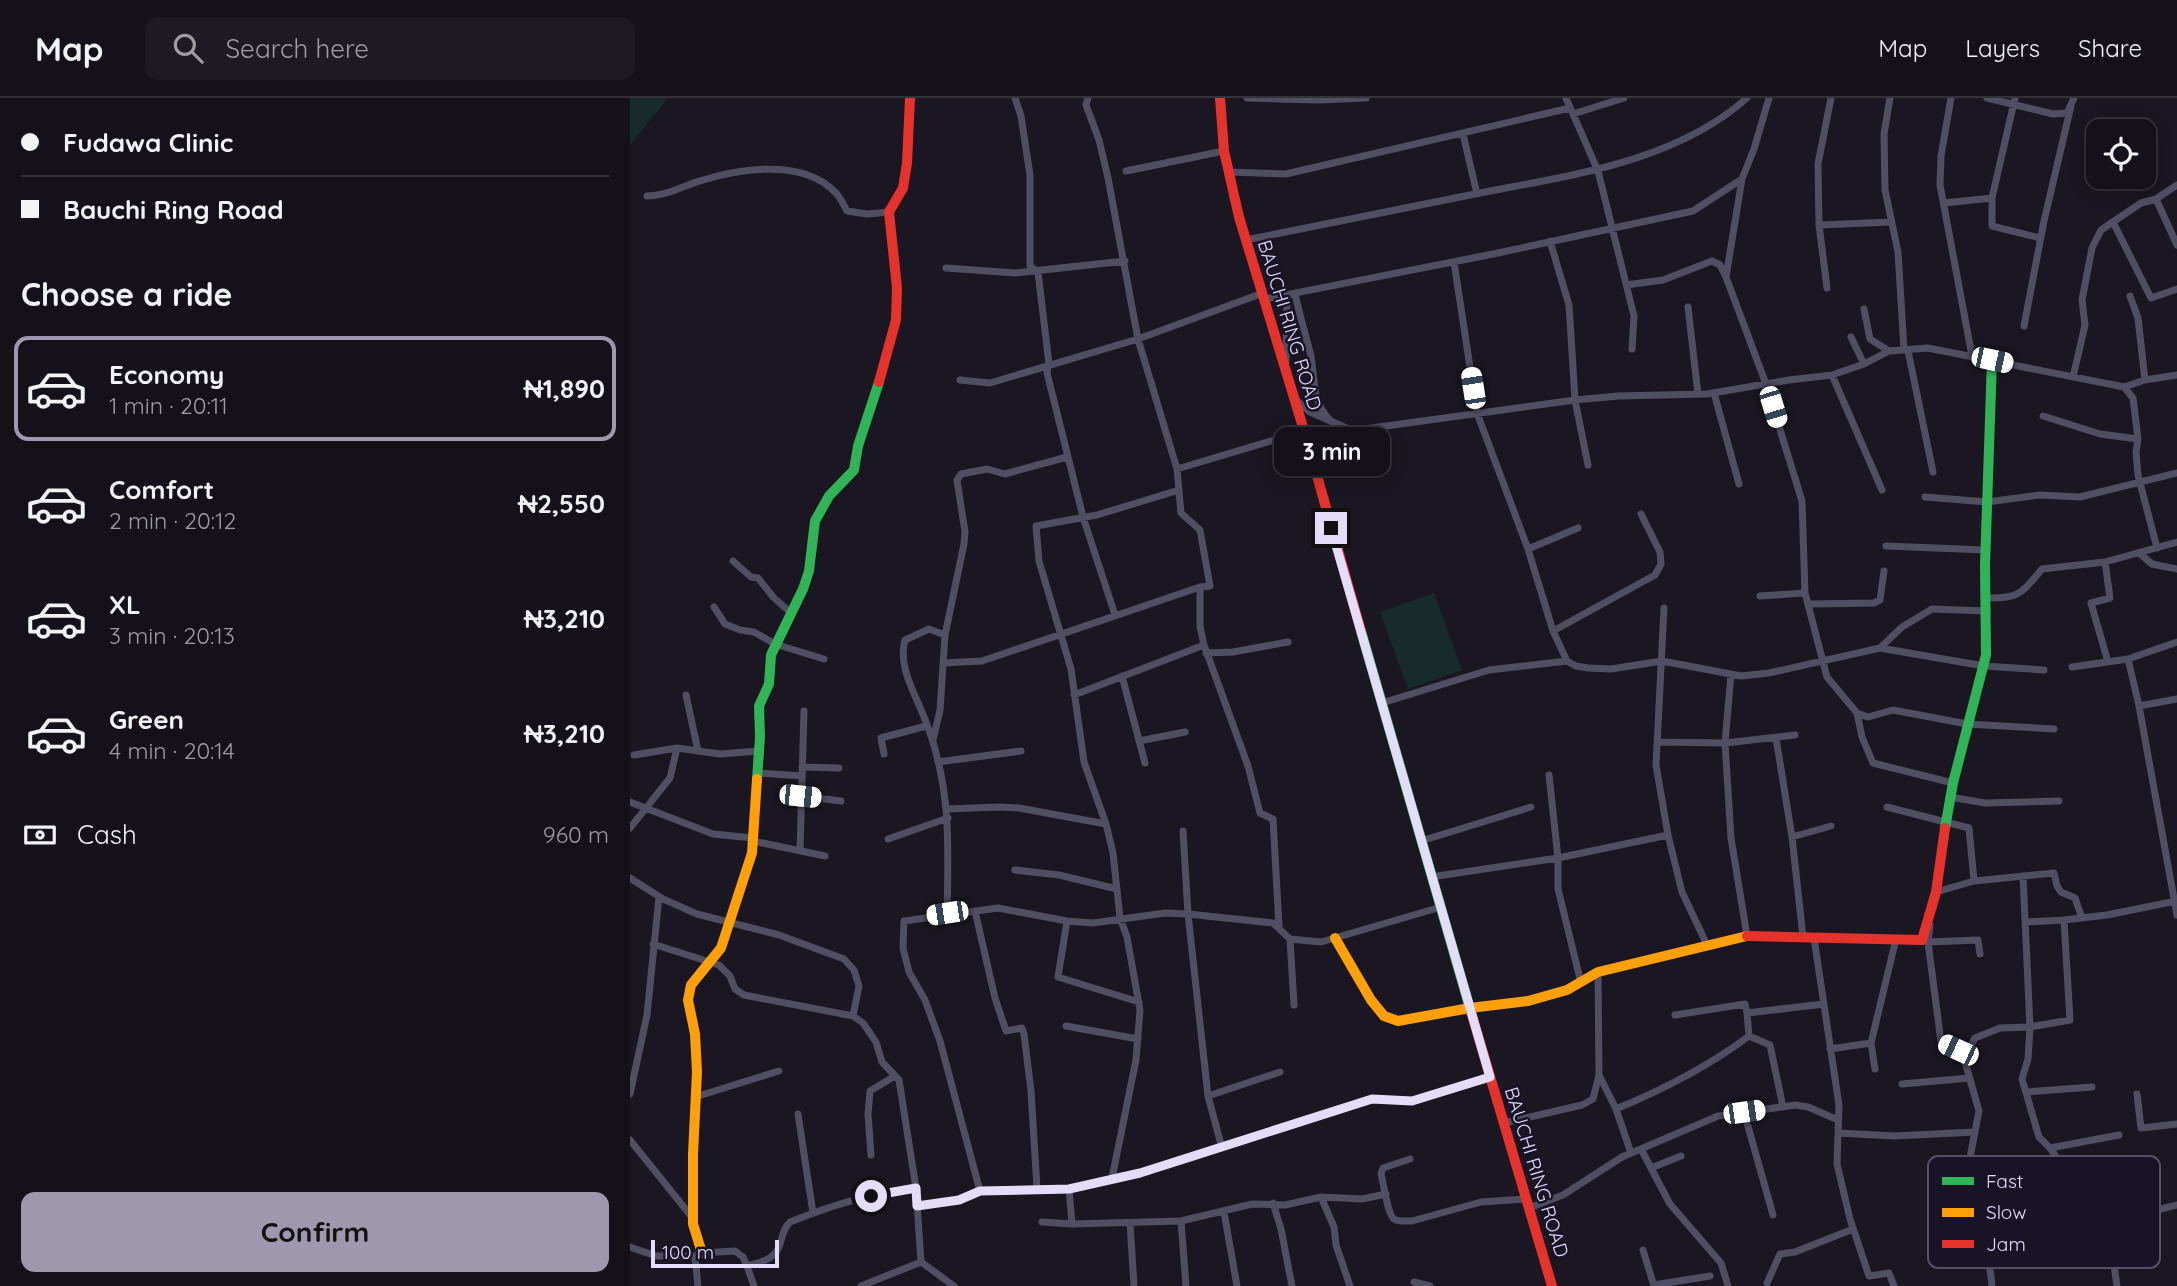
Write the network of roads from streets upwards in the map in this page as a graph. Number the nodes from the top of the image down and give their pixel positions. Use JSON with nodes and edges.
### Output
{"nodes":[{"id":1,"x":910,"y":98,"type":"edge"},
{"id":2,"x":1015,"y":98,"type":"edge"},
{"id":3,"x":1088,"y":98,"type":"edge"},
{"id":4,"x":1220,"y":98,"type":"edge"},
{"id":5,"x":1247,"y":98,"type":"edge"},
{"id":6,"x":1366,"y":98,"type":"edge"},
{"id":7,"x":1566,"y":98,"type":"edge"},
{"id":8,"x":1624,"y":98,"type":"edge"},
{"id":9,"x":1747,"y":98,"type":"edge"},
{"id":10,"x":1769,"y":98,"type":"edge"},
{"id":11,"x":1831,"y":98,"type":"edge"},
{"id":12,"x":1890,"y":98,"type":"edge"},
{"id":13,"x":1951,"y":98,"type":"edge"},
{"id":14,"x":1987,"y":98,"type":"edge"},
{"id":15,"x":1318,"y":99,"type":"edge"},
{"id":16,"x":2015,"y":101,"type":"edge"},
{"id":17,"x":2072,"y":102,"type":"edge"},
{"id":18,"x":1571,"y":111,"type":"junction"},
{"id":19,"x":1463,"y":134,"type":"junction"},
{"id":20,"x":1224,"y":151,"type":"junction"},
{"id":21,"x":1598,"y":170,"type":"junction"},
{"id":22,"x":1126,"y":171,"type":"dead end"},
{"id":23,"x":1228,"y":172,"type":"junction"},
{"id":24,"x":1742,"y":179,"type":"junction"},
{"id":25,"x":2177,"y":185,"type":"edge"},
{"id":26,"x":1477,"y":194,"type":"junction"},
{"id":27,"x":647,"y":196,"type":"dead end"},
{"id":28,"x":1992,"y":198,"type":"junction"},
{"id":29,"x":2156,"y":199,"type":"junction"},
{"id":30,"x":1944,"y":204,"type":"junction"},
{"id":31,"x":889,"y":212,"type":"junction"},
{"id":32,"x":1891,"y":222,"type":"junction"},
{"id":33,"x":2113,"y":222,"type":"junction"},
{"id":34,"x":1819,"y":225,"type":"junction"},
{"id":35,"x":1611,"y":227,"type":"junction"},
{"id":36,"x":2040,"y":238,"type":"junction"},
{"id":37,"x":1246,"y":240,"type":"junction"},
{"id":38,"x":1550,"y":241,"type":"junction"},
{"id":39,"x":2177,"y":245,"type":"edge"},
{"id":40,"x":1125,"y":261,"type":"junction"},
{"id":41,"x":1454,"y":262,"type":"junction"},
{"id":42,"x":946,"y":268,"type":"dead end"},
{"id":43,"x":1038,"y":272,"type":"junction"},
{"id":44,"x":1726,"y":277,"type":"junction"},
{"id":45,"x":1626,"y":285,"type":"junction"},
{"id":46,"x":1827,"y":288,"type":"dead end"},
{"id":47,"x":2177,"y":289,"type":"edge"},
{"id":48,"x":1295,"y":293,"type":"junction"},
{"id":49,"x":1286,"y":295,"type":"junction"},
{"id":50,"x":1264,"y":296,"type":"junction"},
{"id":51,"x":2130,"y":296,"type":"dead end"},
{"id":52,"x":1688,"y":307,"type":"dead end"},
{"id":53,"x":1864,"y":309,"type":"dead end"},
{"id":54,"x":2024,"y":326,"type":"dead end"},
{"id":55,"x":1851,"y":337,"type":"dead end"},
{"id":56,"x":1138,"y":338,"type":"junction"},
{"id":57,"x":1632,"y":349,"type":"dead end"},
{"id":58,"x":1889,"y":351,"type":"junction"},
{"id":59,"x":1906,"y":351,"type":"junction"},
{"id":60,"x":1972,"y":356,"type":"junction"},
{"id":61,"x":1992,"y":360,"type":"junction"},
{"id":62,"x":1049,"y":364,"type":"junction"},
{"id":63,"x":1864,"y":364,"type":"junction"},
{"id":64,"x":1286,"y":370,"type":"junction"},
{"id":65,"x":1832,"y":375,"type":"junction"},
{"id":66,"x":2177,"y":375,"type":"edge"},
{"id":67,"x":2073,"y":377,"type":"junction"},
{"id":68,"x":960,"y":380,"type":"dead end"},
{"id":69,"x":2145,"y":380,"type":"junction"},
{"id":70,"x":1766,"y":384,"type":"junction"},
{"id":71,"x":2124,"y":387,"type":"junction"},
{"id":72,"x":1714,"y":393,"type":"junction"},
{"id":73,"x":1698,"y":394,"type":"junction"},
{"id":74,"x":1294,"y":398,"type":"junction"},
{"id":75,"x":1575,"y":400,"type":"junction"},
{"id":76,"x":1477,"y":414,"type":"junction"},
{"id":77,"x":2043,"y":416,"type":"dead end"},
{"id":78,"x":1330,"y":420,"type":"junction"},
{"id":79,"x":1353,"y":430,"type":"junction"},
{"id":80,"x":1305,"y":434,"type":"junction"},
{"id":81,"x":2138,"y":439,"type":"junction"},
{"id":82,"x":1067,"y":457,"type":"junction"},
{"id":83,"x":1587,"y":465,"type":"dead end"},
{"id":84,"x":1177,"y":469,"type":"junction"},
{"id":85,"x":1933,"y":472,"type":"dead end"},
{"id":86,"x":2177,"y":473,"type":"edge"},
{"id":87,"x":2141,"y":481,"type":"junction"},
{"id":88,"x":1739,"y":484,"type":"dead end"},
{"id":89,"x":1179,"y":490,"type":"junction"},
{"id":90,"x":1882,"y":490,"type":"dead end"},
{"id":91,"x":1925,"y":497,"type":"dead end"},
{"id":92,"x":1987,"y":502,"type":"junction"},
{"id":93,"x":1641,"y":514,"type":"dead end"},
{"id":94,"x":1083,"y":517,"type":"junction"},
{"id":95,"x":1578,"y":528,"type":"dead end"},
{"id":96,"x":2177,"y":542,"type":"edge"},
{"id":97,"x":1886,"y":546,"type":"dead end"},
{"id":98,"x":1528,"y":548,"type":"junction"},
{"id":99,"x":2157,"y":548,"type":"junction"},
{"id":100,"x":1985,"y":550,"type":"junction"},
{"id":101,"x":2139,"y":553,"type":"junction"},
{"id":102,"x":733,"y":561,"type":"dead end"},
{"id":103,"x":2105,"y":562,"type":"junction"},
{"id":104,"x":2177,"y":569,"type":"edge"},
{"id":105,"x":1884,"y":571,"type":"dead end"},
{"id":106,"x":1200,"y":587,"type":"junction"},
{"id":107,"x":1805,"y":593,"type":"junction"},
{"id":108,"x":1760,"y":596,"type":"dead end"},
{"id":109,"x":1985,"y":598,"type":"junction"},
{"id":110,"x":1808,"y":604,"type":"junction"},
{"id":111,"x":714,"y":607,"type":"dead end"},
{"id":112,"x":1664,"y":608,"type":"dead end"},
{"id":113,"x":1986,"y":611,"type":"junction"},
{"id":114,"x":791,"y":613,"type":"junction"},
{"id":115,"x":1115,"y":615,"type":"junction"},
{"id":116,"x":1553,"y":631,"type":"junction"},
{"id":117,"x":946,"y":635,"type":"junction"},
{"id":118,"x":1060,"y":636,"type":"junction"},
{"id":119,"x":1288,"y":642,"type":"dead end"},
{"id":120,"x":2177,"y":642,"type":"edge"},
{"id":121,"x":775,"y":644,"type":"junction"},
{"id":122,"x":1880,"y":648,"type":"junction"},
{"id":123,"x":1205,"y":649,"type":"junction"},
{"id":124,"x":824,"y":659,"type":"dead end"},
{"id":125,"x":2128,"y":659,"type":"junction"},
{"id":126,"x":1567,"y":661,"type":"junction"},
{"id":127,"x":1662,"y":661,"type":"junction"},
{"id":128,"x":1823,"y":661,"type":"junction"},
{"id":129,"x":2108,"y":662,"type":"junction"},
{"id":130,"x":944,"y":663,"type":"junction"},
{"id":131,"x":1984,"y":666,"type":"junction"},
{"id":132,"x":2072,"y":667,"type":"dead end"},
{"id":133,"x":2044,"y":670,"type":"dead end"},
{"id":134,"x":1731,"y":674,"type":"junction"},
{"id":135,"x":1122,"y":676,"type":"junction"},
{"id":136,"x":686,"y":695,"type":"dead end"},
{"id":137,"x":1074,"y":695,"type":"junction"},
{"id":138,"x":2177,"y":699,"type":"edge"},
{"id":139,"x":1381,"y":703,"type":"junction"},
{"id":140,"x":2139,"y":706,"type":"junction"},
{"id":141,"x":804,"y":711,"type":"dead end"},
{"id":142,"x":1857,"y":713,"type":"junction"},
{"id":143,"x":1967,"y":724,"type":"junction"},
{"id":144,"x":926,"y":726,"type":"junction"},
{"id":145,"x":2054,"y":729,"type":"dead end"},
{"id":146,"x":1185,"y":732,"type":"dead end"},
{"id":147,"x":1795,"y":735,"type":"dead end"},
{"id":148,"x":1776,"y":738,"type":"junction"},
{"id":149,"x":933,"y":740,"type":"junction"},
{"id":150,"x":1139,"y":741,"type":"junction"},
{"id":151,"x":1658,"y":742,"type":"junction"},
{"id":152,"x":1725,"y":743,"type":"junction"},
{"id":153,"x":677,"y":748,"type":"junction"},
{"id":154,"x":698,"y":751,"type":"junction"},
{"id":155,"x":759,"y":751,"type":"junction"},
{"id":156,"x":1021,"y":751,"type":"dead end"},
{"id":157,"x":884,"y":754,"type":"dead end"},
{"id":158,"x":634,"y":755,"type":"dead end"},
{"id":159,"x":938,"y":762,"type":"junction"},
{"id":160,"x":1145,"y":763,"type":"dead end"},
{"id":161,"x":802,"y":767,"type":"junction"},
{"id":162,"x":839,"y":768,"type":"dead end"},
{"id":163,"x":757,"y":773,"type":"junction"},
{"id":164,"x":1549,"y":775,"type":"dead end"},
{"id":165,"x":802,"y":776,"type":"junction"},
{"id":166,"x":1953,"y":783,"type":"junction"},
{"id":167,"x":800,"y":796,"type":"junction"},
{"id":168,"x":1950,"y":797,"type":"junction"},
{"id":169,"x":841,"y":801,"type":"dead end"},
{"id":170,"x":2059,"y":801,"type":"dead end"},
{"id":171,"x":630,"y":802,"type":"edge"},
{"id":172,"x":1531,"y":807,"type":"dead end"},
{"id":173,"x":1887,"y":807,"type":"dead end"},
{"id":174,"x":644,"y":808,"type":"junction"},
{"id":175,"x":947,"y":813,"type":"junction"},
{"id":176,"x":1945,"y":823,"type":"junction"},
{"id":177,"x":1106,"y":824,"type":"junction"},
{"id":178,"x":1831,"y":826,"type":"dead end"},
{"id":179,"x":630,"y":828,"type":"edge"},
{"id":180,"x":1183,"y":831,"type":"dead end"},
{"id":181,"x":1668,"y":835,"type":"junction"},
{"id":182,"x":1792,"y":837,"type":"junction"},
{"id":183,"x":753,"y":839,"type":"junction"},
{"id":184,"x":888,"y":839,"type":"dead end"},
{"id":185,"x":1422,"y":841,"type":"junction"},
{"id":186,"x":800,"y":851,"type":"junction"},
{"id":187,"x":825,"y":856,"type":"dead end"},
{"id":188,"x":1558,"y":858,"type":"junction"},
{"id":189,"x":1015,"y":870,"type":"dead end"},
{"id":190,"x":2023,"y":876,"type":"junction"},
{"id":191,"x":1431,"y":877,"type":"junction"},
{"id":192,"x":630,"y":878,"type":"edge"},
{"id":193,"x":1974,"y":881,"type":"junction"},
{"id":194,"x":1117,"y":889,"type":"junction"},
{"id":195,"x":1936,"y":892,"type":"junction"},
{"id":196,"x":659,"y":897,"type":"junction"},
{"id":197,"x":2176,"y":901,"type":"edge"},
{"id":198,"x":1441,"y":908,"type":"junction"},
{"id":199,"x":1932,"y":908,"type":"junction"},
{"id":200,"x":975,"y":911,"type":"junction"},
{"id":201,"x":947,"y":913,"type":"junction"},
{"id":202,"x":1188,"y":915,"type":"junction"},
{"id":203,"x":2177,"y":915,"type":"edge"},
{"id":204,"x":1120,"y":918,"type":"junction"},
{"id":205,"x":2082,"y":918,"type":"junction"},
{"id":206,"x":2064,"y":920,"type":"junction"},
{"id":207,"x":1067,"y":921,"type":"junction"},
{"id":208,"x":2025,"y":922,"type":"junction"},
{"id":209,"x":727,"y":923,"type":"junction"},
{"id":210,"x":1279,"y":926,"type":"junction"},
{"id":211,"x":1747,"y":936,"type":"junction"},
{"id":212,"x":1803,"y":937,"type":"junction"},
{"id":213,"x":1814,"y":937,"type":"junction"},
{"id":214,"x":1335,"y":938,"type":"junction"},
{"id":215,"x":1290,"y":939,"type":"junction"},
{"id":216,"x":1896,"y":939,"type":"junction"},
{"id":217,"x":1928,"y":942,"type":"junction"},
{"id":218,"x":653,"y":944,"type":"junction"},
{"id":219,"x":1707,"y":945,"type":"junction"},
{"id":220,"x":1980,"y":954,"type":"dead end"},
{"id":221,"x":709,"y":961,"type":"junction"},
{"id":222,"x":1598,"y":972,"type":"junction"},
{"id":223,"x":1581,"y":983,"type":"junction"},
{"id":224,"x":1139,"y":1002,"type":"junction"},
{"id":225,"x":1824,"y":1004,"type":"junction"},
{"id":226,"x":1294,"y":1005,"type":"dead end"},
{"id":227,"x":1470,"y":1008,"type":"junction"},
{"id":228,"x":1747,"y":1013,"type":"junction"},
{"id":229,"x":1675,"y":1015,"type":"dead end"},
{"id":230,"x":853,"y":1016,"type":"junction"},
{"id":231,"x":1066,"y":1026,"type":"dead end"},
{"id":232,"x":2030,"y":1027,"type":"junction"},
{"id":233,"x":1749,"y":1036,"type":"junction"},
{"id":234,"x":1138,"y":1039,"type":"junction"},
{"id":235,"x":1871,"y":1043,"type":"junction"},
{"id":236,"x":1830,"y":1049,"type":"junction"},
{"id":237,"x":1964,"y":1058,"type":"junction"},
{"id":238,"x":1875,"y":1069,"type":"dead end"},
{"id":239,"x":779,"y":1071,"type":"dead end"},
{"id":240,"x":1280,"y":1072,"type":"dead end"},
{"id":241,"x":895,"y":1076,"type":"junction"},
{"id":242,"x":1599,"y":1076,"type":"junction"},
{"id":243,"x":1490,"y":1077,"type":"junction"},
{"id":244,"x":1969,"y":1078,"type":"junction"},
{"id":245,"x":1902,"y":1084,"type":"dead end"},
{"id":246,"x":2092,"y":1087,"type":"dead end"},
{"id":247,"x":2026,"y":1093,"type":"junction"},
{"id":248,"x":630,"y":1094,"type":"edge"},
{"id":249,"x":2137,"y":1094,"type":"dead end"},
{"id":250,"x":695,"y":1097,"type":"junction"},
{"id":251,"x":1208,"y":1097,"type":"junction"},
{"id":252,"x":1783,"y":1107,"type":"junction"},
{"id":253,"x":1616,"y":1109,"type":"junction"},
{"id":254,"x":1744,"y":1112,"type":"junction"},
{"id":255,"x":798,"y":1114,"type":"dead end"},
{"id":256,"x":1838,"y":1120,"type":"junction"},
{"id":257,"x":1504,"y":1124,"type":"junction"},
{"id":258,"x":2177,"y":1124,"type":"edge"},
{"id":259,"x":1975,"y":1132,"type":"junction"},
{"id":260,"x":1838,"y":1133,"type":"junction"},
{"id":261,"x":2119,"y":1135,"type":"dead end"},
{"id":262,"x":630,"y":1140,"type":"edge"},
{"id":263,"x":1222,"y":1148,"type":"junction"},
{"id":264,"x":2050,"y":1148,"type":"junction"},
{"id":265,"x":1642,"y":1150,"type":"junction"},
{"id":266,"x":1631,"y":1153,"type":"junction"},
{"id":267,"x":871,"y":1155,"type":"dead end"},
{"id":268,"x":1681,"y":1156,"type":"dead end"},
{"id":269,"x":1970,"y":1156,"type":"edge"},
{"id":270,"x":2056,"y":1156,"type":"edge"},
{"id":271,"x":1410,"y":1159,"type":"dead end"},
{"id":272,"x":1651,"y":1168,"type":"junction"},
{"id":273,"x":1112,"y":1178,"type":"junction"},
{"id":274,"x":916,"y":1188,"type":"junction"},
{"id":275,"x":1037,"y":1188,"type":"junction"},
{"id":276,"x":1069,"y":1189,"type":"junction"},
{"id":277,"x":980,"y":1191,"type":"junction"},
{"id":278,"x":1386,"y":1194,"type":"junction"},
{"id":279,"x":1321,"y":1197,"type":"junction"},
{"id":280,"x":1273,"y":1203,"type":"junction"},
{"id":281,"x":1528,"y":1203,"type":"junction"},
{"id":282,"x":2177,"y":1205,"type":"edge"},
{"id":283,"x":917,"y":1206,"type":"junction"},
{"id":284,"x":2160,"y":1209,"type":"edge"},
{"id":285,"x":1224,"y":1212,"type":"junction"},
{"id":286,"x":813,"y":1213,"type":"junction"},
{"id":287,"x":1773,"y":1215,"type":"dead end"},
{"id":288,"x":1181,"y":1221,"type":"junction"},
{"id":289,"x":1042,"y":1222,"type":"dead end"},
{"id":290,"x":1130,"y":1223,"type":"junction"},
{"id":291,"x":693,"y":1224,"type":"junction"},
{"id":292,"x":1072,"y":1224,"type":"junction"},
{"id":293,"x":1853,"y":1229,"type":"junction"},
{"id":294,"x":630,"y":1247,"type":"edge"},
{"id":295,"x":1643,"y":1250,"type":"dead end"},
{"id":296,"x":698,"y":1254,"type":"junction"},
{"id":297,"x":922,"y":1262,"type":"junction"},
{"id":298,"x":747,"y":1266,"type":"junction"},
{"id":299,"x":1989,"y":1268,"type":"edge"},
{"id":300,"x":2115,"y":1268,"type":"edge"},
{"id":301,"x":1710,"y":1276,"type":"dead end"},
{"id":302,"x":1414,"y":1282,"type":"dead end"},
{"id":303,"x":1767,"y":1283,"type":"dead end"},
{"id":304,"x":1654,"y":1285,"type":"edge"},
{"id":305,"x":698,"y":1286,"type":"edge"},
{"id":306,"x":754,"y":1286,"type":"edge"},
{"id":307,"x":861,"y":1286,"type":"edge"},
{"id":308,"x":954,"y":1286,"type":"edge"},
{"id":309,"x":1134,"y":1286,"type":"edge"},
{"id":310,"x":1186,"y":1286,"type":"edge"},
{"id":311,"x":1237,"y":1286,"type":"edge"},
{"id":312,"x":1293,"y":1286,"type":"edge"},
{"id":313,"x":1350,"y":1286,"type":"edge"},
{"id":314,"x":1430,"y":1286,"type":"edge"},
{"id":315,"x":1552,"y":1286,"type":"edge"},
{"id":316,"x":1728,"y":1286,"type":"edge"},
{"id":317,"x":1894,"y":1286,"type":"edge"},
{"id":318,"x":1992,"y":1286,"type":"edge"},
{"id":319,"x":2118,"y":1286,"type":"edge"}],
"edges":[{"from":1,"to":31,"type":"street"},
{"from":2,"to":43,"type":"street"},
{"from":3,"to":40,"type":"street"},
{"from":4,"to":20,"type":"street","name":"BAUCHI RING ROAD"},
{"from":5,"to":15,"type":"street"},
{"from":6,"to":15,"type":"street"},
{"from":7,"to":18,"type":"street"},
{"from":8,"to":18,"type":"street"},
{"from":9,"to":21,"type":"street"},
{"from":10,"to":24,"type":"street"},
{"from":11,"to":34,"type":"street"},
{"from":12,"to":32,"type":"street"},
{"from":13,"to":30,"type":"street"},
{"from":14,"to":16,"type":"street"},
{"from":16,"to":17,"type":"street"},
{"from":16,"to":28,"type":"street"},
{"from":17,"to":36,"type":"street"},
{"from":18,"to":19,"type":"street"},
{"from":18,"to":21,"type":"street"},
{"from":19,"to":23,"type":"street"},
{"from":19,"to":26,"type":"street"},
{"from":20,"to":22,"type":"street"},
{"from":20,"to":23,"type":"street","name":"BAUCHI RING ROAD"},
{"from":21,"to":26,"type":"street"},
{"from":21,"to":35,"type":"street"},
{"from":23,"to":37,"type":"street","name":"BAUCHI RING ROAD"},
{"from":24,"to":35,"type":"street"},
{"from":24,"to":44,"type":"street"},
{"from":25,"to":29,"type":"street"},
{"from":26,"to":37,"type":"street"},
{"from":27,"to":31,"type":"street"},
{"from":28,"to":30,"type":"street"},
{"from":28,"to":36,"type":"street"},
{"from":29,"to":33,"type":"street"},
{"from":29,"to":39,"type":"street"},
{"from":30,"to":60,"type":"street"},
{"from":31,"to":114,"type":"street"},
{"from":32,"to":34,"type":"street"},
{"from":32,"to":59,"type":"street"},
{"from":33,"to":47,"type":"street"},
{"from":33,"to":67,"type":"street"},
{"from":34,"to":46,"type":"street"},
{"from":35,"to":38,"type":"street"},
{"from":35,"to":45,"type":"street"},
{"from":36,"to":54,"type":"street"},
{"from":37,"to":50,"type":"street","name":"BAUCHI RING ROAD"},
{"from":38,"to":41,"type":"street"},
{"from":38,"to":75,"type":"street"},
{"from":40,"to":43,"type":"street"},
{"from":40,"to":56,"type":"street"},
{"from":41,"to":48,"type":"street"},
{"from":41,"to":76,"type":"street"},
{"from":42,"to":43,"type":"street"},
{"from":43,"to":62,"type":"street"},
{"from":44,"to":45,"type":"street"},
{"from":44,"to":70,"type":"street"},
{"from":45,"to":57,"type":"street"},
{"from":48,"to":49,"type":"street"},
{"from":48,"to":78,"type":"street"},
{"from":49,"to":50,"type":"street"},
{"from":49,"to":64,"type":"street"},
{"from":50,"to":56,"type":"street"},
{"from":50,"to":64,"type":"street","name":"BAUCHI RING ROAD"},
{"from":51,"to":69,"type":"street"},
{"from":52,"to":73,"type":"street"},
{"from":53,"to":58,"type":"street"},
{"from":55,"to":63,"type":"street"},
{"from":56,"to":62,"type":"street"},
{"from":56,"to":84,"type":"street"},
{"from":58,"to":59,"type":"street"},
{"from":58,"to":63,"type":"street"},
{"from":59,"to":60,"type":"street"},
{"from":59,"to":85,"type":"street"},
{"from":60,"to":61,"type":"street"},
{"from":61,"to":67,"type":"street"},
{"from":61,"to":92,"type":"street"},
{"from":62,"to":68,"type":"street"},
{"from":62,"to":82,"type":"street"},
{"from":63,"to":65,"type":"street"},
{"from":64,"to":74,"type":"street","name":"BAUCHI RING ROAD"},
{"from":65,"to":70,"type":"street"},
{"from":65,"to":90,"type":"street"},
{"from":66,"to":69,"type":"street"},
{"from":67,"to":71,"type":"street"},
{"from":69,"to":71,"type":"street"},
{"from":70,"to":72,"type":"street"},
{"from":70,"to":107,"type":"street"},
{"from":71,"to":81,"type":"street"},
{"from":72,"to":73,"type":"street"},
{"from":72,"to":88,"type":"street"},
{"from":73,"to":75,"type":"street"},
{"from":74,"to":78,"type":"street"},
{"from":74,"to":80,"type":"street","name":"BAUCHI RING ROAD"},
{"from":75,"to":76,"type":"street"},
{"from":75,"to":83,"type":"street"},
{"from":76,"to":79,"type":"street"},
{"from":76,"to":98,"type":"street"},
{"from":77,"to":81,"type":"street"},
{"from":78,"to":79,"type":"street"},
{"from":79,"to":80,"type":"street"},
{"from":80,"to":84,"type":"street"},
{"from":80,"to":139,"type":"street","name":"BAUCHI RING ROAD"},
{"from":81,"to":87,"type":"street"},
{"from":82,"to":94,"type":"street"},
{"from":82,"to":117,"type":"street"},
{"from":84,"to":89,"type":"street"},
{"from":86,"to":87,"type":"street"},
{"from":87,"to":92,"type":"street"},
{"from":87,"to":99,"type":"street"},
{"from":89,"to":94,"type":"street"},
{"from":89,"to":106,"type":"street"},
{"from":91,"to":92,"type":"street"},
{"from":92,"to":100,"type":"street"},
{"from":93,"to":116,"type":"street"},
{"from":94,"to":115,"type":"street"},
{"from":94,"to":118,"type":"street"},
{"from":95,"to":98,"type":"street"},
{"from":96,"to":99,"type":"street"},
{"from":97,"to":100,"type":"street"},
{"from":98,"to":116,"type":"street"},
{"from":99,"to":101,"type":"street"},
{"from":100,"to":109,"type":"street"},
{"from":101,"to":103,"type":"street"},
{"from":101,"to":104,"type":"street"},
{"from":102,"to":114,"type":"street"},
{"from":103,"to":109,"type":"street"},
{"from":103,"to":129,"type":"street"},
{"from":105,"to":110,"type":"street"},
{"from":106,"to":115,"type":"street"},
{"from":106,"to":123,"type":"street"},
{"from":107,"to":108,"type":"street"},
{"from":107,"to":110,"type":"street"},
{"from":109,"to":113,"type":"street"},
{"from":110,"to":128,"type":"street"},
{"from":111,"to":121,"type":"street"},
{"from":112,"to":127,"type":"street"},
{"from":113,"to":122,"type":"street"},
{"from":113,"to":131,"type":"street"},
{"from":114,"to":121,"type":"street"},
{"from":115,"to":118,"type":"street"},
{"from":116,"to":126,"type":"street"},
{"from":117,"to":130,"type":"street"},
{"from":117,"to":144,"type":"street"},
{"from":118,"to":130,"type":"street"},
{"from":118,"to":137,"type":"street"},
{"from":119,"to":123,"type":"street"},
{"from":120,"to":125,"type":"street"},
{"from":121,"to":124,"type":"street"},
{"from":121,"to":155,"type":"street"},
{"from":122,"to":128,"type":"street"},
{"from":122,"to":131,"type":"street"},
{"from":123,"to":135,"type":"street"},
{"from":123,"to":210,"type":"street"},
{"from":125,"to":129,"type":"street"},
{"from":125,"to":140,"type":"street"},
{"from":126,"to":127,"type":"street"},
{"from":126,"to":139,"type":"street"},
{"from":127,"to":134,"type":"street"},
{"from":127,"to":151,"type":"street"},
{"from":128,"to":134,"type":"street"},
{"from":128,"to":142,"type":"street"},
{"from":129,"to":132,"type":"street"},
{"from":130,"to":149,"type":"street"},
{"from":131,"to":133,"type":"street"},
{"from":131,"to":143,"type":"street"},
{"from":134,"to":152,"type":"street"},
{"from":135,"to":137,"type":"street"},
{"from":135,"to":150,"type":"street"},
{"from":136,"to":154,"type":"street"},
{"from":137,"to":177,"type":"street"},
{"from":138,"to":140,"type":"street"},
{"from":139,"to":185,"type":"street","name":"BAUCHI RING ROAD"},
{"from":140,"to":197,"type":"street"},
{"from":141,"to":161,"type":"street"},
{"from":142,"to":143,"type":"street"},
{"from":142,"to":166,"type":"street"},
{"from":143,"to":145,"type":"street"},
{"from":143,"to":166,"type":"street"},
{"from":144,"to":149,"type":"street"},
{"from":144,"to":157,"type":"street"},
{"from":146,"to":150,"type":"street"},
{"from":147,"to":148,"type":"street"},
{"from":148,"to":152,"type":"street"},
{"from":148,"to":182,"type":"street"},
{"from":149,"to":159,"type":"street"},
{"from":150,"to":160,"type":"street"},
{"from":151,"to":152,"type":"street"},
{"from":151,"to":181,"type":"street"},
{"from":152,"to":211,"type":"street"},
{"from":153,"to":154,"type":"street"},
{"from":153,"to":158,"type":"street"},
{"from":153,"to":174,"type":"street"},
{"from":154,"to":155,"type":"street"},
{"from":155,"to":163,"type":"street"},
{"from":156,"to":159,"type":"street"},
{"from":159,"to":175,"type":"street"},
{"from":161,"to":162,"type":"street"},
{"from":161,"to":165,"type":"street"},
{"from":163,"to":165,"type":"street"},
{"from":163,"to":183,"type":"street"},
{"from":164,"to":188,"type":"street"},
{"from":165,"to":167,"type":"street"},
{"from":166,"to":168,"type":"street"},
{"from":167,"to":169,"type":"street"},
{"from":167,"to":186,"type":"street"},
{"from":168,"to":170,"type":"street"},
{"from":168,"to":176,"type":"street"},
{"from":171,"to":174,"type":"street"},
{"from":172,"to":185,"type":"street"},
{"from":173,"to":176,"type":"street"},
{"from":174,"to":179,"type":"street"},
{"from":174,"to":183,"type":"street"},
{"from":175,"to":177,"type":"street"},
{"from":175,"to":184,"type":"street"},
{"from":175,"to":201,"type":"street"},
{"from":176,"to":193,"type":"street"},
{"from":176,"to":195,"type":"street"},
{"from":177,"to":194,"type":"street"},
{"from":178,"to":182,"type":"street"},
{"from":180,"to":202,"type":"street"},
{"from":181,"to":188,"type":"street"},
{"from":181,"to":219,"type":"street"},
{"from":182,"to":212,"type":"street"},
{"from":183,"to":186,"type":"street"},
{"from":183,"to":209,"type":"street"},
{"from":185,"to":191,"type":"street","name":"BAUCHI RING ROAD"},
{"from":186,"to":187,"type":"street"},
{"from":188,"to":191,"type":"street"},
{"from":188,"to":223,"type":"street"},
{"from":189,"to":194,"type":"street"},
{"from":190,"to":193,"type":"street"},
{"from":190,"to":205,"type":"street"},
{"from":190,"to":208,"type":"street"},
{"from":191,"to":198,"type":"street","name":"BAUCHI RING ROAD"},
{"from":192,"to":196,"type":"street"},
{"from":193,"to":195,"type":"street"},
{"from":194,"to":204,"type":"street"},
{"from":195,"to":199,"type":"street"},
{"from":196,"to":209,"type":"street"},
{"from":196,"to":218,"type":"street"},
{"from":197,"to":203,"type":"street"},
{"from":197,"to":205,"type":"street"},
{"from":198,"to":214,"type":"street"},
{"from":198,"to":227,"type":"street","name":"BAUCHI RING ROAD"},
{"from":199,"to":216,"type":"street"},
{"from":199,"to":217,"type":"street"},
{"from":200,"to":201,"type":"street"},
{"from":200,"to":207,"type":"street"},
{"from":200,"to":275,"type":"street"},
{"from":201,"to":277,"type":"street"},
{"from":202,"to":204,"type":"street"},
{"from":202,"to":210,"type":"street"},
{"from":202,"to":251,"type":"street"},
{"from":204,"to":207,"type":"street"},
{"from":204,"to":224,"type":"street"},
{"from":205,"to":206,"type":"street"},
{"from":206,"to":208,"type":"street"},
{"from":206,"to":232,"type":"street"},
{"from":207,"to":224,"type":"street"},
{"from":208,"to":232,"type":"street"},
{"from":209,"to":221,"type":"street"},
{"from":209,"to":230,"type":"street"},
{"from":210,"to":215,"type":"street"},
{"from":211,"to":212,"type":"street"},
{"from":211,"to":219,"type":"street"},
{"from":212,"to":213,"type":"street"},
{"from":213,"to":216,"type":"street"},
{"from":213,"to":225,"type":"street"},
{"from":214,"to":215,"type":"street"},
{"from":214,"to":227,"type":"street"},
{"from":215,"to":226,"type":"street"},
{"from":216,"to":235,"type":"street"},
{"from":217,"to":220,"type":"street"},
{"from":217,"to":237,"type":"street"},
{"from":218,"to":221,"type":"street"},
{"from":218,"to":248,"type":"street"},
{"from":219,"to":222,"type":"street"},
{"from":221,"to":230,"type":"street"},
{"from":221,"to":250,"type":"street"},
{"from":222,"to":223,"type":"street"},
{"from":222,"to":242,"type":"street"},
{"from":223,"to":227,"type":"street"},
{"from":224,"to":234,"type":"street"},
{"from":225,"to":228,"type":"street"},
{"from":225,"to":236,"type":"street"},
{"from":227,"to":243,"type":"street","name":"BAUCHI RING ROAD"},
{"from":228,"to":229,"type":"street"},
{"from":228,"to":233,"type":"street"},
{"from":230,"to":241,"type":"street"},
{"from":231,"to":234,"type":"street"},
{"from":232,"to":237,"type":"street"},
{"from":232,"to":247,"type":"street"},
{"from":233,"to":252,"type":"street"},
{"from":233,"to":253,"type":"street"},
{"from":234,"to":273,"type":"street"},
{"from":235,"to":236,"type":"street"},
{"from":235,"to":238,"type":"street"},
{"from":236,"to":256,"type":"street"},
{"from":237,"to":244,"type":"street"},
{"from":239,"to":250,"type":"street"},
{"from":240,"to":251,"type":"street"},
{"from":241,"to":267,"type":"street"},
{"from":241,"to":274,"type":"street"},
{"from":242,"to":253,"type":"street"},
{"from":242,"to":257,"type":"street"},
{"from":243,"to":257,"type":"street","name":"BAUCHI RING ROAD"},
{"from":243,"to":263,"type":"street"},
{"from":244,"to":245,"type":"street"},
{"from":244,"to":259,"type":"street"},
{"from":246,"to":247,"type":"street"},
{"from":247,"to":264,"type":"street"},
{"from":249,"to":258,"type":"street"},
{"from":250,"to":291,"type":"street"},
{"from":251,"to":263,"type":"street"},
{"from":252,"to":254,"type":"street"},
{"from":252,"to":256,"type":"street"},
{"from":253,"to":266,"type":"street"},
{"from":254,"to":265,"type":"street"},
{"from":254,"to":287,"type":"street"},
{"from":255,"to":286,"type":"street"},
{"from":256,"to":260,"type":"street"},
{"from":257,"to":281,"type":"street","name":"BAUCHI RING ROAD"},
{"from":259,"to":260,"type":"street"},
{"from":259,"to":269,"type":"street"},
{"from":260,"to":293,"type":"street"},
{"from":261,"to":264,"type":"street"},
{"from":262,"to":291,"type":"street"},
{"from":263,"to":273,"type":"street"},
{"from":264,"to":270,"type":"street"},
{"from":265,"to":266,"type":"street"},
{"from":265,"to":272,"type":"street"},
{"from":266,"to":281,"type":"street"},
{"from":268,"to":272,"type":"street"},
{"from":271,"to":278,"type":"street"},
{"from":272,"to":316,"type":"street"},
{"from":273,"to":276,"type":"street"},
{"from":274,"to":283,"type":"street"},
{"from":274,"to":286,"type":"street"},
{"from":275,"to":276,"type":"street"},
{"from":275,"to":277,"type":"street"},
{"from":276,"to":292,"type":"street"},
{"from":277,"to":283,"type":"street"},
{"from":278,"to":279,"type":"street"},
{"from":278,"to":281,"type":"street"},
{"from":279,"to":280,"type":"street"},
{"from":279,"to":313,"type":"street"},
{"from":280,"to":285,"type":"street"},
{"from":280,"to":312,"type":"street"},
{"from":281,"to":315,"type":"street","name":"BAUCHI RING ROAD"},
{"from":282,"to":284,"type":"street"},
{"from":283,"to":297,"type":"street"},
{"from":285,"to":288,"type":"street"},
{"from":285,"to":311,"type":"street"},
{"from":286,"to":298,"type":"street"},
{"from":288,"to":290,"type":"street"},
{"from":288,"to":310,"type":"street"},
{"from":289,"to":292,"type":"street"},
{"from":290,"to":292,"type":"street"},
{"from":290,"to":309,"type":"street"},
{"from":291,"to":296,"type":"street"},
{"from":293,"to":303,"type":"street"},
{"from":293,"to":317,"type":"street"},
{"from":294,"to":296,"type":"street"},
{"from":295,"to":304,"type":"street"},
{"from":296,"to":298,"type":"street"},
{"from":296,"to":305,"type":"street"},
{"from":297,"to":307,"type":"street"},
{"from":297,"to":308,"type":"street"},
{"from":298,"to":306,"type":"street"},
{"from":299,"to":318,"type":"street"},
{"from":300,"to":319,"type":"street"},
{"from":301,"to":304,"type":"street"},
{"from":302,"to":314,"type":"street"}]}
